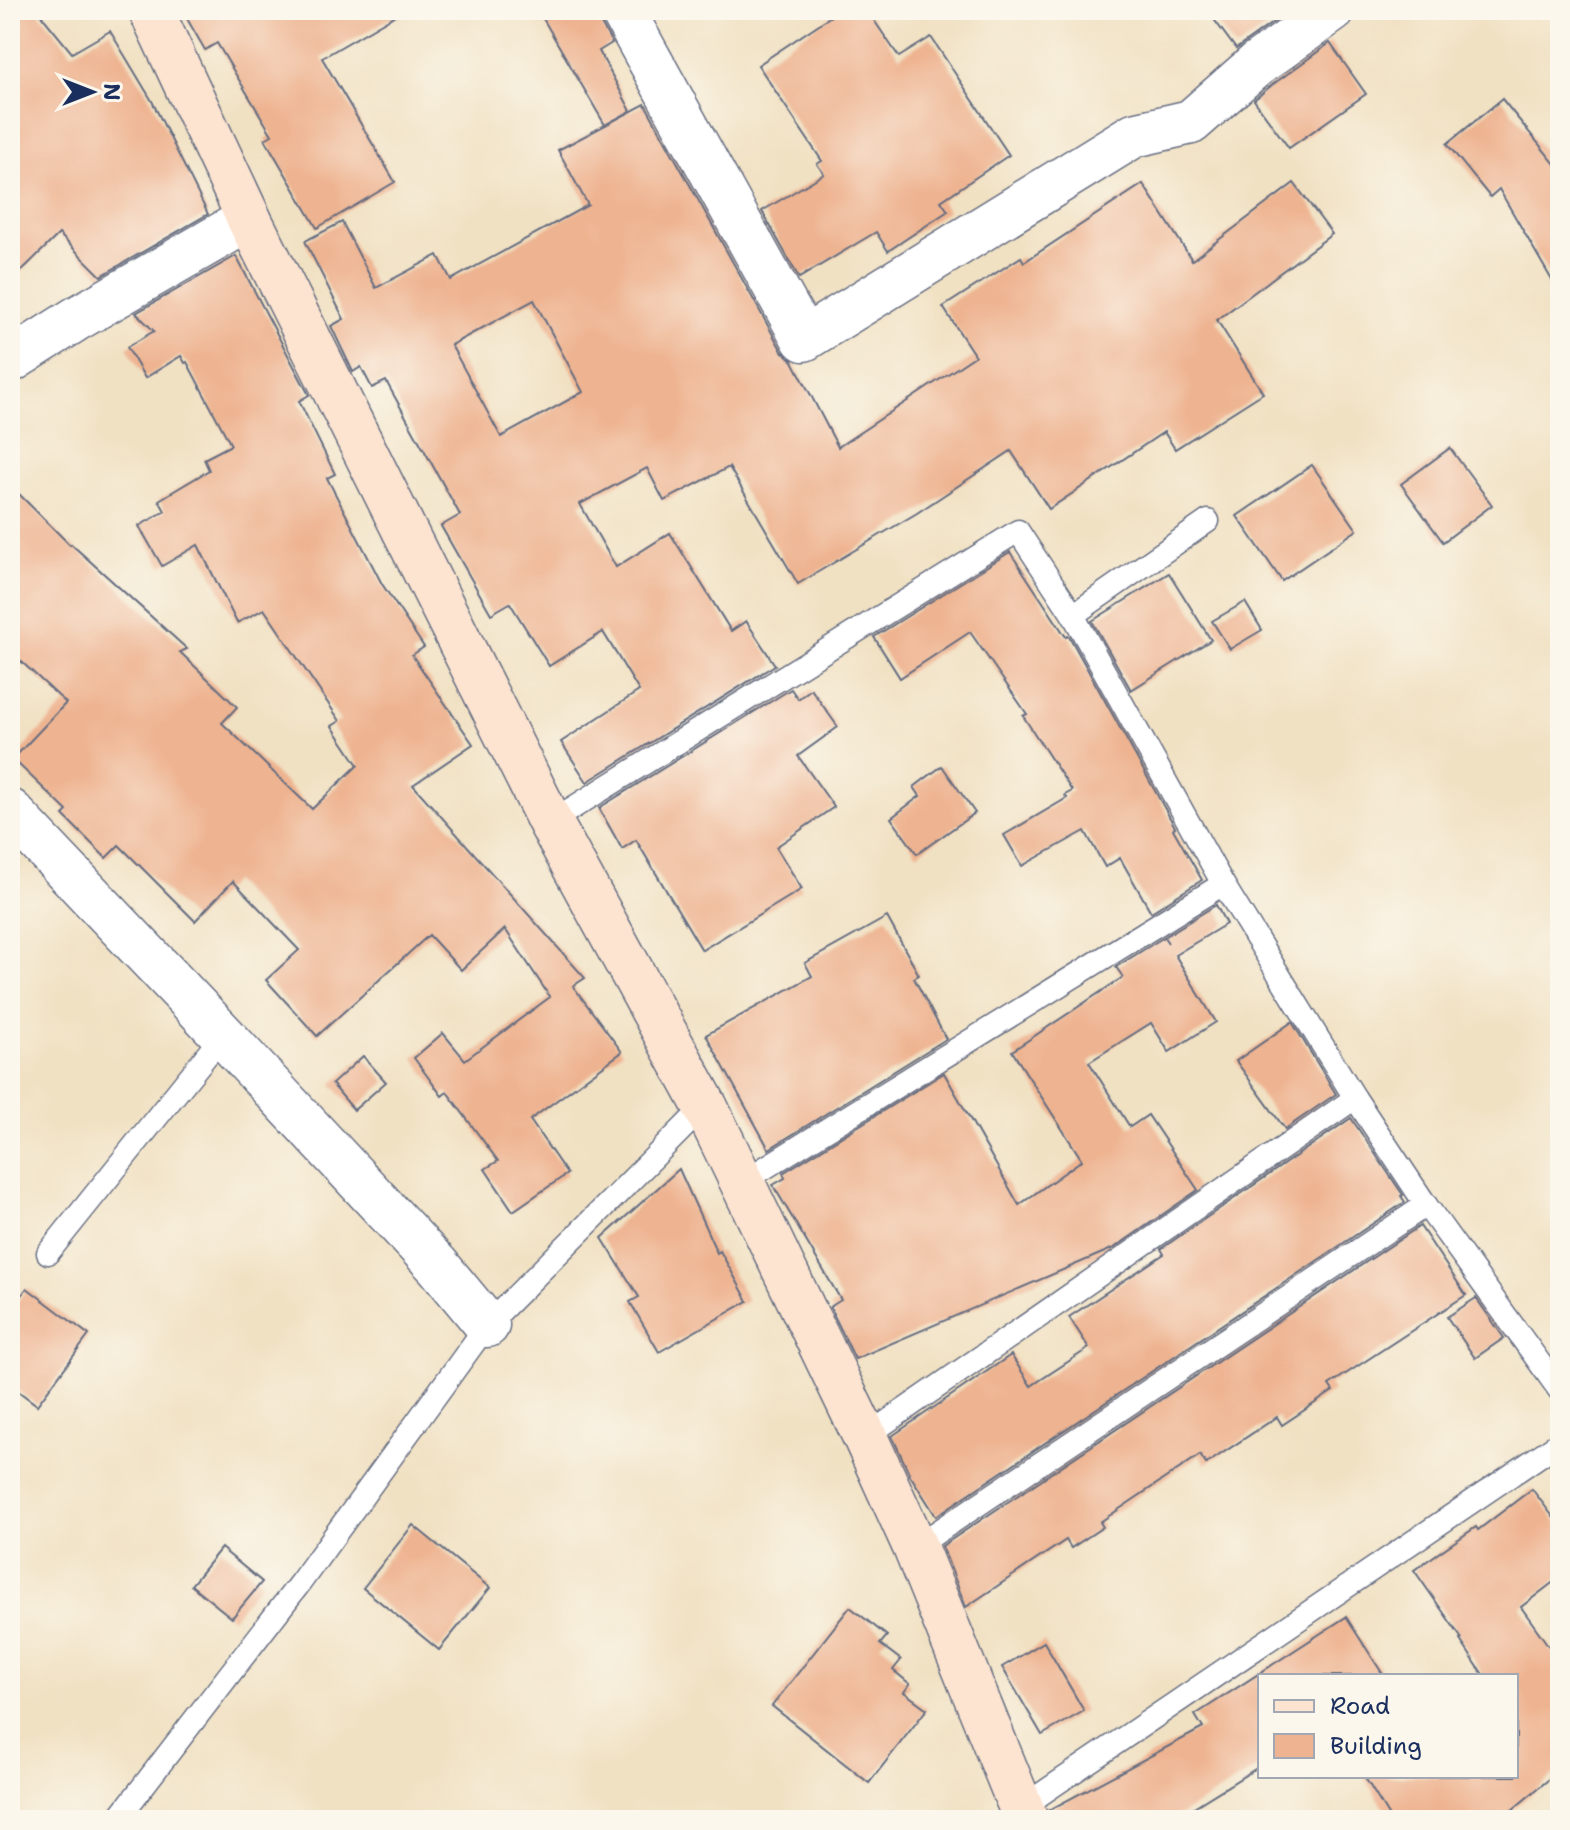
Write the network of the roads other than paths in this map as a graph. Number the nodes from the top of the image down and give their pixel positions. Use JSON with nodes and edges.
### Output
{"nodes":[{"id":1,"x":151,"y":10,"type":"edge"},
{"id":2,"x":622,"y":10,"type":"edge"},
{"id":3,"x":1333,"y":10,"type":"edge"},
{"id":4,"x":249,"y":219,"type":"junction"},
{"id":5,"x":10,"y":361,"type":"edge"},
{"id":6,"x":1208,"y":521,"type":"dead end"},
{"id":7,"x":1073,"y":615,"type":"junction"},
{"id":8,"x":10,"y":811,"type":"edge"},
{"id":9,"x":550,"y":822,"type":"junction"},
{"id":10,"x":1223,"y":884,"type":"junction"},
{"id":11,"x":223,"y":1035,"type":"junction"},
{"id":12,"x":1355,"y":1098,"type":"junction"},
{"id":13,"x":705,"y":1106,"type":"junction"},
{"id":14,"x":742,"y":1182,"type":"junction"},
{"id":15,"x":1426,"y":1205,"type":"junction"},
{"id":16,"x":48,"y":1253,"type":"dead end"},
{"id":17,"x":487,"y":1325,"type":"junction"},
{"id":18,"x":1560,"y":1391,"type":"edge"},
{"id":19,"x":865,"y":1437,"type":"junction"},
{"id":20,"x":1560,"y":1442,"type":"edge"},
{"id":21,"x":915,"y":1547,"type":"junction"},
{"id":22,"x":1024,"y":1814,"type":"edge"},
{"id":23,"x":117,"y":1820,"type":"edge"}],
"edges":[{"from":1,"to":4,"type":"street"},
{"from":2,"to":3,"type":"street"},
{"from":4,"to":5,"type":"street"},
{"from":4,"to":9,"type":"street"},
{"from":6,"to":7,"type":"lane"},
{"from":7,"to":9,"type":"lane"},
{"from":7,"to":10,"type":"lane"},
{"from":8,"to":11,"type":"street"},
{"from":9,"to":13,"type":"street"},
{"from":10,"to":12,"type":"lane"},
{"from":10,"to":14,"type":"lane"},
{"from":11,"to":16,"type":"lane"},
{"from":11,"to":17,"type":"street"},
{"from":12,"to":15,"type":"lane"},
{"from":12,"to":19,"type":"lane"},
{"from":13,"to":14,"type":"street"},
{"from":13,"to":17,"type":"lane"},
{"from":14,"to":19,"type":"street"},
{"from":15,"to":18,"type":"lane"},
{"from":15,"to":21,"type":"lane"},
{"from":17,"to":23,"type":"lane"},
{"from":19,"to":21,"type":"street"},
{"from":20,"to":22,"type":"lane"},
{"from":21,"to":22,"type":"street"}]}
